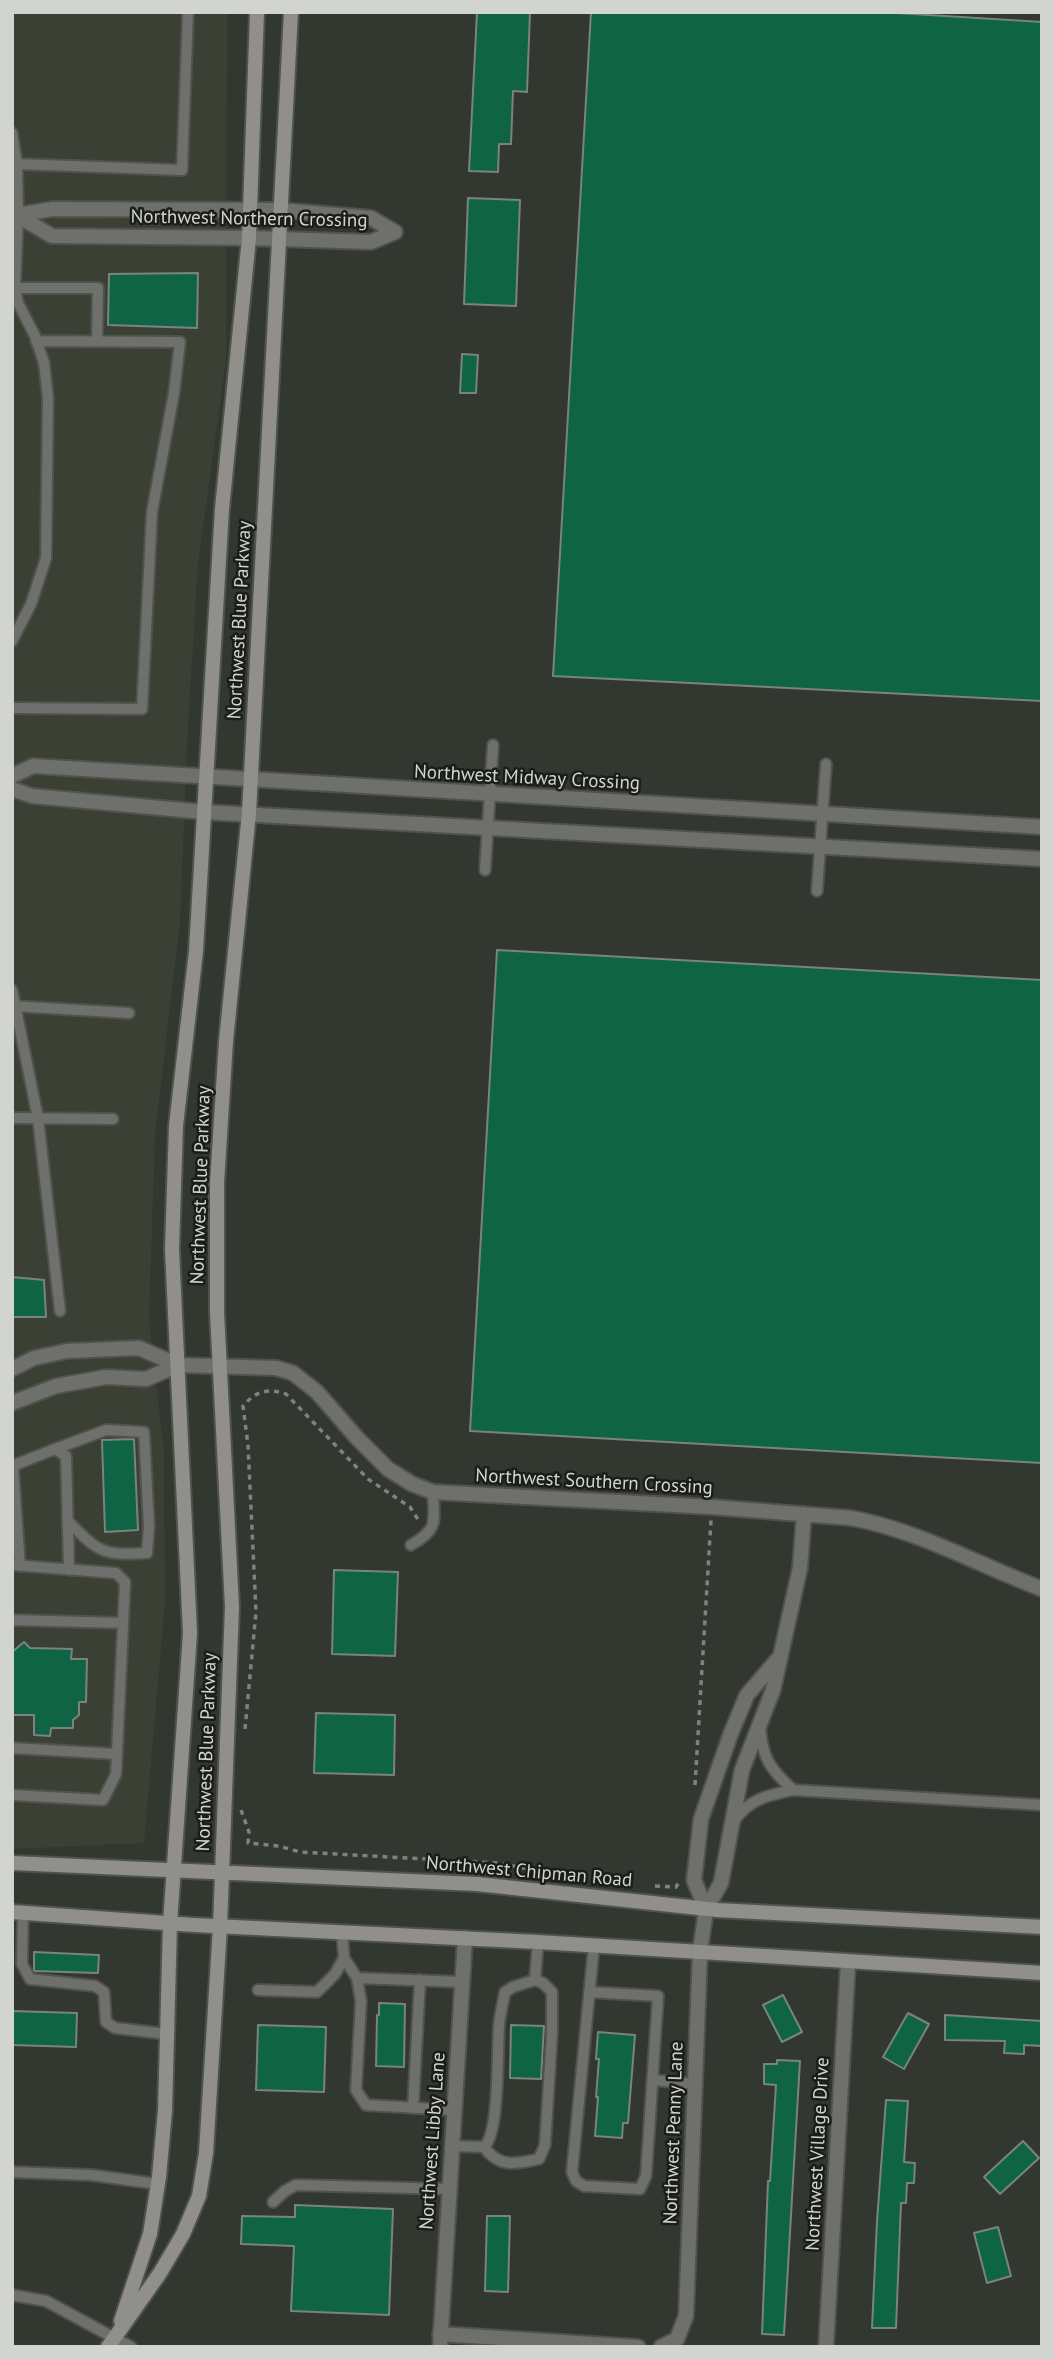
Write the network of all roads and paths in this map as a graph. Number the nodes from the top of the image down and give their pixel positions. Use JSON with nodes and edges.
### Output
{"nodes":[{"id":1,"x":188,"y":12,"type":"edge"},
{"id":2,"x":257,"y":12,"type":"edge"},
{"id":3,"x":291,"y":12,"type":"edge"},
{"id":4,"x":12,"y":133,"type":"edge"},
{"id":5,"x":17,"y":164,"type":"junction"},
{"id":6,"x":248,"y":210,"type":"junction"},
{"id":7,"x":280,"y":211,"type":"junction"},
{"id":8,"x":15,"y":216,"type":"edge"},
{"id":9,"x":248,"y":238,"type":"junction"},
{"id":10,"x":280,"y":240,"type":"junction"},
{"id":11,"x":15,"y":288,"type":"junction"},
{"id":12,"x":36,"y":341,"type":"junction"},
{"id":13,"x":97,"y":341,"type":"junction"},
{"id":14,"x":12,"y":641,"type":"edge"},
{"id":15,"x":12,"y":708,"type":"edge"},
{"id":16,"x":493,"y":745,"type":"dead end"},
{"id":17,"x":826,"y":764,"type":"dead end"},
{"id":18,"x":12,"y":776,"type":"edge"},
{"id":19,"x":206,"y":777,"type":"junction"},
{"id":20,"x":250,"y":780,"type":"junction"},
{"id":21,"x":12,"y":789,"type":"edge"},
{"id":22,"x":490,"y":795,"type":"junction"},
{"id":23,"x":204,"y":812,"type":"junction"},
{"id":24,"x":249,"y":813,"type":"junction"},
{"id":25,"x":823,"y":815,"type":"junction"},
{"id":26,"x":1042,"y":827,"type":"edge"},
{"id":27,"x":488,"y":828,"type":"junction"},
{"id":28,"x":820,"y":848,"type":"junction"},
{"id":29,"x":1042,"y":859,"type":"edge"},
{"id":30,"x":485,"y":870,"type":"dead end"},
{"id":31,"x":817,"y":891,"type":"dead end"},
{"id":32,"x":12,"y":990,"type":"edge"},
{"id":33,"x":14,"y":1006,"type":"edge"},
{"id":34,"x":129,"y":1013,"type":"dead end"},
{"id":35,"x":12,"y":1118,"type":"edge"},
{"id":36,"x":38,"y":1118,"type":"junction"},
{"id":37,"x":113,"y":1119,"type":"dead end"},
{"id":38,"x":60,"y":1311,"type":"dead end"},
{"id":39,"x":178,"y":1365,"type":"junction"},
{"id":40,"x":220,"y":1367,"type":"junction"},
{"id":41,"x":12,"y":1368,"type":"edge"},
{"id":42,"x":12,"y":1403,"type":"edge"},
{"id":43,"x":55,"y":1449,"type":"junction"},
{"id":44,"x":13,"y":1465,"type":"edge"},
{"id":45,"x":433,"y":1492,"type":"junction"},
{"id":46,"x":712,"y":1507,"type":"junction"},
{"id":47,"x":804,"y":1514,"type":"junction"},
{"id":48,"x":68,"y":1521,"type":"junction"},
{"id":49,"x":428,"y":1534,"type":"junction"},
{"id":50,"x":411,"y":1545,"type":"dead end"},
{"id":51,"x":16,"y":1565,"type":"edge"},
{"id":52,"x":69,"y":1570,"type":"junction"},
{"id":53,"x":1042,"y":1589,"type":"edge"},
{"id":54,"x":12,"y":1620,"type":"edge"},
{"id":55,"x":123,"y":1623,"type":"junction"},
{"id":56,"x":779,"y":1658,"type":"junction"},
{"id":57,"x":760,"y":1724,"type":"junction"},
{"id":58,"x":245,"y":1731,"type":"dead end"},
{"id":59,"x":12,"y":1748,"type":"edge"},
{"id":60,"x":117,"y":1754,"type":"junction"},
{"id":61,"x":793,"y":1790,"type":"junction"},
{"id":62,"x":694,"y":1794,"type":"dead end"},
{"id":63,"x":12,"y":1795,"type":"edge"},
{"id":64,"x":1042,"y":1805,"type":"edge"},
{"id":65,"x":240,"y":1809,"type":"dead end"},
{"id":66,"x":730,"y":1826,"type":"junction"},
{"id":67,"x":12,"y":1863,"type":"edge"},
{"id":68,"x":173,"y":1870,"type":"junction"},
{"id":69,"x":222,"y":1872,"type":"junction"},
{"id":70,"x":681,"y":1876,"type":"dead end"},
{"id":71,"x":580,"y":1878,"type":"dead end"},
{"id":72,"x":649,"y":1885,"type":"dead end"},
{"id":73,"x":706,"y":1909,"type":"junction"},
{"id":74,"x":18,"y":1912,"type":"edge"},
{"id":75,"x":170,"y":1924,"type":"junction"},
{"id":76,"x":220,"y":1927,"type":"junction"},
{"id":77,"x":1042,"y":1927,"type":"edge"},
{"id":78,"x":342,"y":1932,"type":"junction"},
{"id":79,"x":465,"y":1938,"type":"junction"},
{"id":80,"x":538,"y":1942,"type":"junction"},
{"id":81,"x":594,"y":1945,"type":"junction"},
{"id":82,"x":700,"y":1952,"type":"junction"},
{"id":83,"x":344,"y":1958,"type":"junction"},
{"id":84,"x":848,"y":1963,"type":"junction"},
{"id":85,"x":1042,"y":1973,"type":"edge"},
{"id":86,"x":357,"y":1978,"type":"junction"},
{"id":87,"x":420,"y":1980,"type":"junction"},
{"id":88,"x":535,"y":1980,"type":"junction"},
{"id":89,"x":462,"y":1982,"type":"junction"},
{"id":90,"x":258,"y":1990,"type":"dead end"},
{"id":91,"x":589,"y":1992,"type":"junction"},
{"id":92,"x":167,"y":2034,"type":"junction"},
{"id":93,"x":653,"y":2081,"type":"junction"},
{"id":94,"x":695,"y":2084,"type":"junction"},
{"id":95,"x":413,"y":2108,"type":"junction"},
{"id":96,"x":454,"y":2110,"type":"junction"},
{"id":97,"x":452,"y":2146,"type":"junction"},
{"id":98,"x":484,"y":2147,"type":"junction"},
{"id":99,"x":12,"y":2172,"type":"edge"},
{"id":100,"x":158,"y":2184,"type":"junction"},
{"id":101,"x":449,"y":2189,"type":"junction"},
{"id":102,"x":273,"y":2202,"type":"dead end"},
{"id":103,"x":12,"y":2295,"type":"edge"},
{"id":104,"x":440,"y":2340,"type":"edge"},
{"id":105,"x":112,"y":2342,"type":"edge"},
{"id":106,"x":558,"y":2344,"type":"edge"},
{"id":107,"x":131,"y":2347,"type":"edge"},
{"id":108,"x":638,"y":2347,"type":"edge"},
{"id":109,"x":661,"y":2347,"type":"edge"},
{"id":110,"x":826,"y":2347,"type":"edge"}],
"edges":[{"from":1,"to":5,"type":"lane"},
{"from":2,"to":6,"type":"street","name":"Northwest Blue Parkway"},
{"from":3,"to":7,"type":"street","name":"Northwest Blue Parkway"},
{"from":4,"to":5,"type":"lane"},
{"from":5,"to":8,"type":"lane"},
{"from":6,"to":7,"type":"street","name":"Northwest Northern Crossing"},
{"from":6,"to":8,"type":"street","name":"Northwest Northern Crossing"},
{"from":6,"to":9,"type":"street","name":"Northwest Blue Parkway"},
{"from":7,"to":10,"type":"street","name":"Northwest Blue Parkway"},
{"from":7,"to":10,"type":"street","name":"Northwest Northern Crossing"},
{"from":8,"to":9,"type":"street","name":"Northwest Northern Crossing"},
{"from":8,"to":11,"type":"lane"},
{"from":9,"to":10,"type":"street","name":"Northwest Northern Crossing"},
{"from":9,"to":19,"type":"street","name":"Northwest Blue Parkway"},
{"from":10,"to":20,"type":"street","name":"Northwest Blue Parkway"},
{"from":11,"to":12,"type":"lane"},
{"from":11,"to":13,"type":"lane"},
{"from":12,"to":13,"type":"lane"},
{"from":12,"to":14,"type":"lane"},
{"from":13,"to":15,"type":"lane"},
{"from":16,"to":22,"type":"lane"},
{"from":17,"to":25,"type":"lane"},
{"from":18,"to":19,"type":"street","name":"Northwest Midway Crossing"},
{"from":19,"to":20,"type":"street","name":"Northwest Midway Crossing"},
{"from":19,"to":23,"type":"street","name":"Northwest Blue Parkway"},
{"from":20,"to":22,"type":"street","name":"Northwest Midway Crossing"},
{"from":20,"to":24,"type":"street","name":"Northwest Blue Parkway"},
{"from":21,"to":23,"type":"street"},
{"from":22,"to":25,"type":"street","name":"Northwest Midway Crossing"},
{"from":22,"to":27,"type":"lane"},
{"from":23,"to":24,"type":"street"},
{"from":23,"to":39,"type":"street","name":"Northwest Blue Parkway"},
{"from":24,"to":27,"type":"street"},
{"from":24,"to":40,"type":"street","name":"Northwest Blue Parkway"},
{"from":25,"to":26,"type":"street","name":"Northwest Midway Crossing"},
{"from":25,"to":28,"type":"lane"},
{"from":27,"to":28,"type":"street"},
{"from":27,"to":30,"type":"lane"},
{"from":28,"to":29,"type":"street"},
{"from":28,"to":31,"type":"lane"},
{"from":32,"to":33,"type":"lane"},
{"from":33,"to":34,"type":"lane"},
{"from":33,"to":36,"type":"lane"},
{"from":35,"to":36,"type":"lane"},
{"from":36,"to":37,"type":"lane"},
{"from":36,"to":38,"type":"lane"},
{"from":39,"to":40,"type":"street","name":"Northwest Southern Crossing"},
{"from":39,"to":41,"type":"street","name":"Northwest Southern Crossing"},
{"from":39,"to":42,"type":"street","name":"Northwest Southern Crossing"},
{"from":39,"to":68,"type":"street","name":"Northwest Blue Parkway"},
{"from":40,"to":45,"type":"street","name":"Northwest Southern Crossing"},
{"from":40,"to":69,"type":"street","name":"Northwest Blue Parkway"},
{"from":43,"to":44,"type":"lane"},
{"from":43,"to":48,"type":"lane"},
{"from":43,"to":48,"type":"lane"},
{"from":44,"to":51,"type":"lane"},
{"from":45,"to":46,"type":"street","name":"Northwest Southern Crossing"},
{"from":45,"to":49,"type":"lane"},
{"from":46,"to":47,"type":"street","name":"Northwest Southern Crossing"},
{"from":46,"to":62,"type":"path"},
{"from":47,"to":53,"type":"street","name":"Northwest Southern Crossing"},
{"from":47,"to":56,"type":"street"},
{"from":48,"to":52,"type":"lane"},
{"from":49,"to":50,"type":"lane"},
{"from":49,"to":58,"type":"path"},
{"from":51,"to":52,"type":"lane"},
{"from":52,"to":55,"type":"lane"},
{"from":54,"to":55,"type":"lane"},
{"from":55,"to":60,"type":"lane"},
{"from":56,"to":57,"type":"street"},
{"from":56,"to":73,"type":"street"},
{"from":57,"to":61,"type":"lane"},
{"from":57,"to":66,"type":"street"},
{"from":59,"to":60,"type":"lane"},
{"from":60,"to":63,"type":"lane"},
{"from":61,"to":64,"type":"lane"},
{"from":61,"to":66,"type":"lane"},
{"from":65,"to":71,"type":"path"},
{"from":66,"to":73,"type":"street"},
{"from":67,"to":68,"type":"street","name":"Northwest Chipman Road"},
{"from":68,"to":69,"type":"street","name":"Northwest Chipman Road"},
{"from":68,"to":75,"type":"street","name":"Northwest Blue Parkway"},
{"from":69,"to":73,"type":"street","name":"Northwest Chipman Road"},
{"from":69,"to":76,"type":"street","name":"Northwest Blue Parkway"},
{"from":70,"to":72,"type":"path"},
{"from":73,"to":77,"type":"street","name":"Northwest Chipman Road"},
{"from":73,"to":82,"type":"street","name":"Northwest Penny Lane"},
{"from":74,"to":75,"type":"street"},
{"from":74,"to":92,"type":"lane"},
{"from":75,"to":76,"type":"street"},
{"from":75,"to":92,"type":"street","name":"Northwest Blue Parkway"},
{"from":76,"to":78,"type":"street"},
{"from":76,"to":105,"type":"street","name":"Northwest Blue Parkway"},
{"from":78,"to":79,"type":"street"},
{"from":78,"to":83,"type":"lane"},
{"from":79,"to":80,"type":"street"},
{"from":79,"to":89,"type":"street","name":"Northwest Libby Lane"},
{"from":80,"to":81,"type":"street"},
{"from":80,"to":88,"type":"lane"},
{"from":81,"to":82,"type":"street"},
{"from":81,"to":91,"type":"lane"},
{"from":82,"to":84,"type":"street"},
{"from":82,"to":94,"type":"street","name":"Northwest Penny Lane"},
{"from":83,"to":86,"type":"lane"},
{"from":83,"to":90,"type":"lane"},
{"from":84,"to":85,"type":"street"},
{"from":84,"to":110,"type":"street","name":"Northwest Village Drive"},
{"from":86,"to":87,"type":"lane"},
{"from":86,"to":95,"type":"lane"},
{"from":87,"to":89,"type":"lane"},
{"from":87,"to":95,"type":"lane"},
{"from":88,"to":98,"type":"lane"},
{"from":88,"to":98,"type":"lane"},
{"from":89,"to":96,"type":"street","name":"Northwest Libby Lane"},
{"from":91,"to":93,"type":"lane"},
{"from":91,"to":93,"type":"lane"},
{"from":92,"to":100,"type":"street","name":"Northwest Blue Parkway"},
{"from":93,"to":94,"type":"lane"},
{"from":94,"to":109,"type":"street","name":"Northwest Penny Lane"},
{"from":95,"to":96,"type":"lane"},
{"from":96,"to":97,"type":"street","name":"Northwest Libby Lane"},
{"from":97,"to":98,"type":"lane"},
{"from":97,"to":101,"type":"street","name":"Northwest Libby Lane"},
{"from":99,"to":100,"type":"lane"},
{"from":100,"to":105,"type":"street","name":"Northwest Blue Parkway"},
{"from":101,"to":102,"type":"lane"},
{"from":101,"to":104,"type":"street","name":"Northwest Libby Lane"},
{"from":103,"to":105,"type":"lane"},
{"from":104,"to":106,"type":"street"},
{"from":105,"to":107,"type":"lane"},
{"from":106,"to":108,"type":"street"}]}
